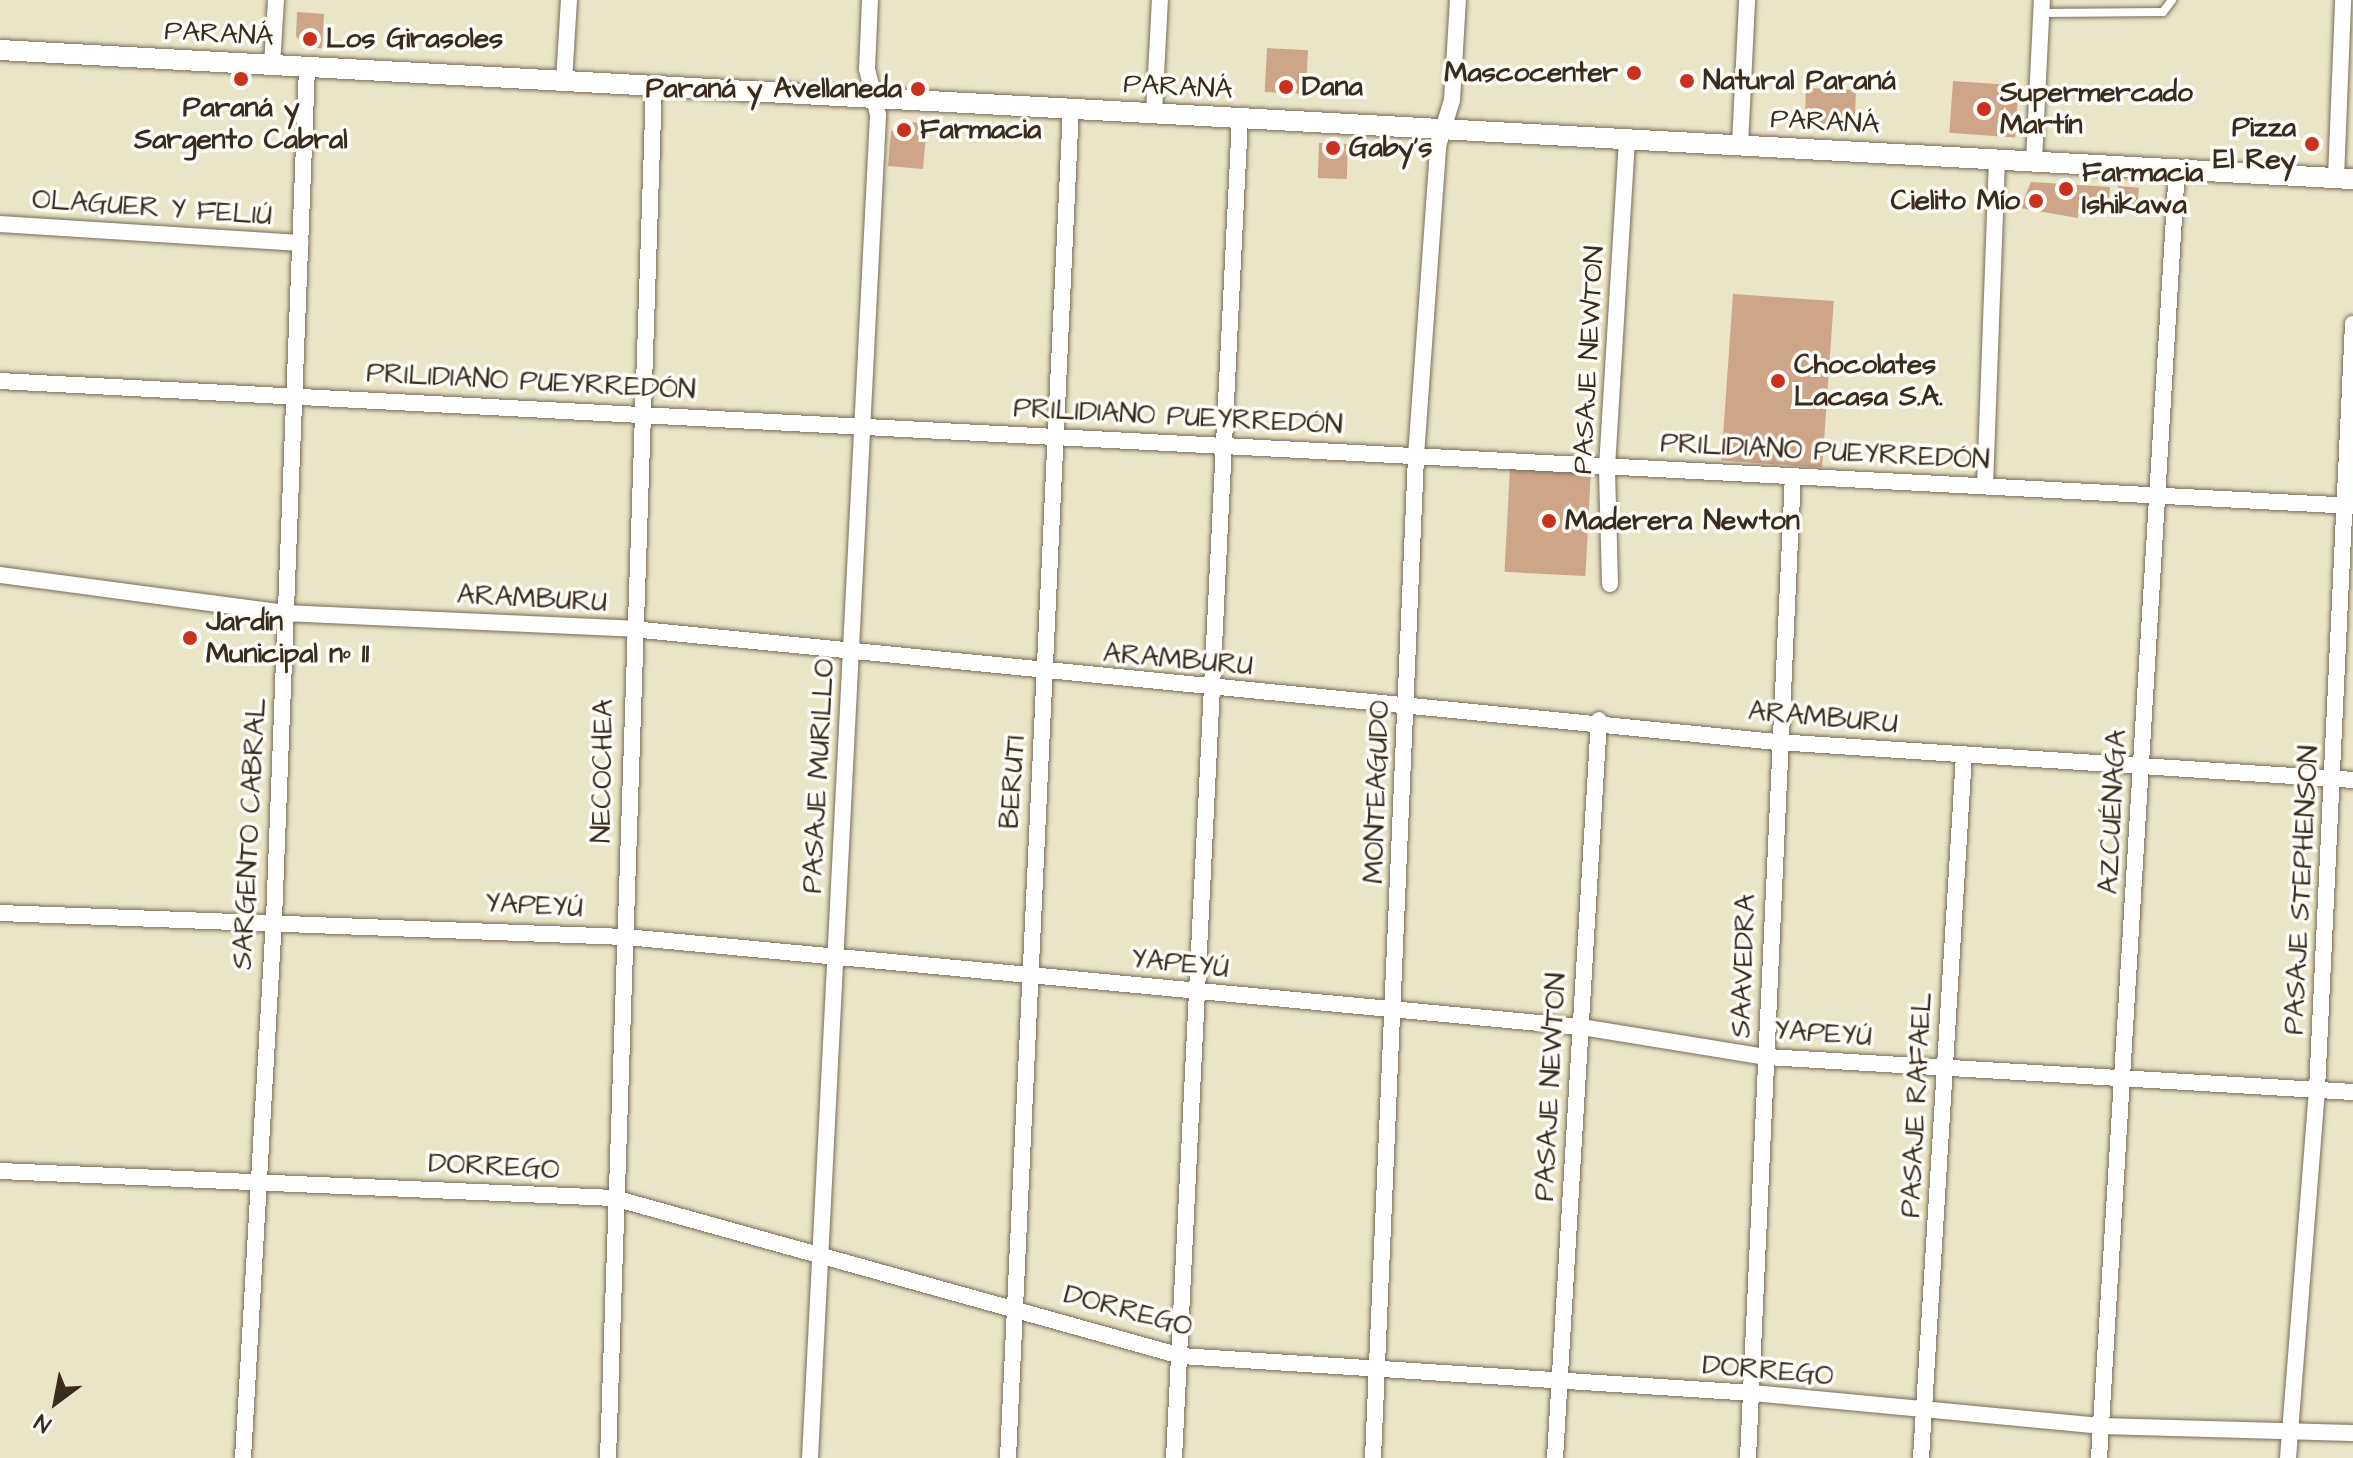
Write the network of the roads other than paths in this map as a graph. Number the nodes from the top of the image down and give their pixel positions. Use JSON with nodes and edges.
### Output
{"nodes":[{"id":1,"x":276,"y":0,"type":"edge"},
{"id":2,"x":569,"y":0,"type":"edge"},
{"id":3,"x":870,"y":0,"type":"edge"},
{"id":4,"x":1160,"y":0,"type":"edge"},
{"id":5,"x":1458,"y":0,"type":"edge"},
{"id":6,"x":1747,"y":0,"type":"edge"},
{"id":7,"x":2172,"y":0,"type":"edge"},
{"id":8,"x":2343,"y":0,"type":"edge"},
{"id":9,"x":2042,"y":6,"type":"edge"},
{"id":10,"x":0,"y":50,"type":"edge"},
{"id":11,"x":272,"y":65,"type":"junction"},
{"id":12,"x":307,"y":67,"type":"junction"},
{"id":13,"x":564,"y":81,"type":"junction"},
{"id":14,"x":654,"y":86,"type":"junction"},
{"id":15,"x":874,"y":97,"type":"junction"},
{"id":16,"x":1071,"y":109,"type":"junction"},
{"id":17,"x":1154,"y":113,"type":"junction"},
{"id":18,"x":1240,"y":118,"type":"junction"},
{"id":19,"x":1447,"y":129,"type":"junction"},
{"id":20,"x":1627,"y":139,"type":"junction"},
{"id":21,"x":1740,"y":145,"type":"junction"},
{"id":22,"x":1997,"y":159,"type":"junction"},
{"id":23,"x":2034,"y":161,"type":"junction"},
{"id":24,"x":2177,"y":169,"type":"junction"},
{"id":25,"x":2345,"y":178,"type":"edge"},
{"id":26,"x":0,"y":224,"type":"edge"},
{"id":27,"x":300,"y":243,"type":"junction"},
{"id":28,"x":2353,"y":324,"type":"edge"},
{"id":29,"x":0,"y":381,"type":"edge"},
{"id":30,"x":295,"y":396,"type":"junction"},
{"id":31,"x":641,"y":414,"type":"junction"},
{"id":32,"x":865,"y":426,"type":"junction"},
{"id":33,"x":1058,"y":436,"type":"junction"},
{"id":34,"x":1229,"y":446,"type":"junction"},
{"id":35,"x":1416,"y":456,"type":"junction"},
{"id":36,"x":1607,"y":467,"type":"junction"},
{"id":37,"x":1793,"y":476,"type":"junction"},
{"id":38,"x":1985,"y":486,"type":"junction"},
{"id":39,"x":2161,"y":496,"type":"junction"},
{"id":40,"x":2348,"y":506,"type":"edge"},
{"id":41,"x":0,"y":575,"type":"edge"},
{"id":42,"x":1610,"y":584,"type":"dead end"},
{"id":43,"x":286,"y":613,"type":"junction"},
{"id":44,"x":632,"y":629,"type":"junction"},
{"id":45,"x":851,"y":651,"type":"junction"},
{"id":46,"x":1046,"y":675,"type":"junction"},
{"id":47,"x":1209,"y":689,"type":"junction"},
{"id":48,"x":1405,"y":705,"type":"junction"},
{"id":49,"x":1599,"y":720,"type":"junction"},
{"id":50,"x":1777,"y":742,"type":"junction"},
{"id":51,"x":1964,"y":755,"type":"junction"},
{"id":52,"x":2140,"y":771,"type":"junction"},
{"id":53,"x":2335,"y":779,"type":"junction"},
{"id":54,"x":2353,"y":780,"type":"edge"},
{"id":55,"x":0,"y":913,"type":"edge"},
{"id":56,"x":274,"y":919,"type":"junction"},
{"id":57,"x":626,"y":937,"type":"junction"},
{"id":58,"x":836,"y":957,"type":"junction"},
{"id":59,"x":1027,"y":975,"type":"junction"},
{"id":60,"x":1197,"y":993,"type":"junction"},
{"id":61,"x":1397,"y":1010,"type":"junction"},
{"id":62,"x":1581,"y":1027,"type":"junction"},
{"id":63,"x":1767,"y":1057,"type":"junction"},
{"id":64,"x":1946,"y":1069,"type":"junction"},
{"id":65,"x":2126,"y":1080,"type":"junction"},
{"id":66,"x":2317,"y":1090,"type":"junction"},
{"id":67,"x":2353,"y":1092,"type":"edge"},
{"id":68,"x":0,"y":1171,"type":"edge"},
{"id":69,"x":256,"y":1182,"type":"junction"},
{"id":70,"x":614,"y":1198,"type":"junction"},
{"id":71,"x":819,"y":1256,"type":"junction"},
{"id":72,"x":1015,"y":1308,"type":"junction"},
{"id":73,"x":1181,"y":1356,"type":"junction"},
{"id":74,"x":1378,"y":1368,"type":"junction"},
{"id":75,"x":1559,"y":1380,"type":"junction"},
{"id":76,"x":1753,"y":1393,"type":"junction"},
{"id":77,"x":1925,"y":1413,"type":"junction"},
{"id":78,"x":2100,"y":1426,"type":"junction"},
{"id":79,"x":2290,"y":1429,"type":"junction"},
{"id":80,"x":2353,"y":1433,"type":"edge"},
{"id":81,"x":243,"y":1458,"type":"edge"},
{"id":82,"x":608,"y":1458,"type":"edge"},
{"id":83,"x":810,"y":1458,"type":"edge"},
{"id":84,"x":1008,"y":1458,"type":"edge"},
{"id":85,"x":1174,"y":1458,"type":"edge"},
{"id":86,"x":1373,"y":1458,"type":"edge"},
{"id":87,"x":1555,"y":1458,"type":"edge"},
{"id":88,"x":1748,"y":1458,"type":"edge"},
{"id":89,"x":1921,"y":1458,"type":"edge"},
{"id":90,"x":2099,"y":1458,"type":"edge"},
{"id":91,"x":2288,"y":1458,"type":"edge"}],
"edges":[{"from":1,"to":11,"type":"street"},
{"from":2,"to":13,"type":"street"},
{"from":3,"to":15,"type":"street","name":"PASAJE MURILLO"},
{"from":4,"to":17,"type":"street"},
{"from":5,"to":19,"type":"street","name":"MONTEAGUDO"},
{"from":6,"to":21,"type":"street"},
{"from":7,"to":9,"type":"lane"},
{"from":8,"to":25,"type":"street"},
{"from":9,"to":23,"type":"street"},
{"from":10,"to":11,"type":"street","name":"PARANÁ"},
{"from":11,"to":12,"type":"street","name":"PARANÁ"},
{"from":12,"to":13,"type":"street","name":"PARANÁ"},
{"from":12,"to":27,"type":"street","name":"SARGENTO CABRAL"},
{"from":13,"to":14,"type":"street","name":"PARANÁ"},
{"from":14,"to":15,"type":"street","name":"PARANÁ"},
{"from":14,"to":31,"type":"street","name":"NECOCHEA"},
{"from":15,"to":16,"type":"street","name":"PARANÁ"},
{"from":15,"to":32,"type":"street","name":"PASAJE MURILLO"},
{"from":16,"to":17,"type":"street","name":"PARANÁ"},
{"from":16,"to":33,"type":"street","name":"BERUTI"},
{"from":17,"to":18,"type":"street","name":"PARANÁ"},
{"from":18,"to":19,"type":"street","name":"PARANÁ"},
{"from":18,"to":34,"type":"street"},
{"from":19,"to":20,"type":"street","name":"PARANÁ"},
{"from":19,"to":35,"type":"street","name":"MONTEAGUDO"},
{"from":20,"to":21,"type":"street","name":"PARANÁ"},
{"from":20,"to":36,"type":"street","name":"PASAJE NEWTON"},
{"from":21,"to":22,"type":"street","name":"PARANÁ"},
{"from":22,"to":23,"type":"street","name":"PARANÁ"},
{"from":22,"to":38,"type":"street"},
{"from":23,"to":24,"type":"street","name":"PARANÁ"},
{"from":24,"to":25,"type":"street","name":"PARANÁ"},
{"from":24,"to":39,"type":"street","name":"AZCUÉNAGA"},
{"from":26,"to":27,"type":"street","name":"OLAGUER Y FELIÚ"},
{"from":27,"to":30,"type":"street","name":"SARGENTO CABRAL"},
{"from":28,"to":40,"type":"street","name":"PASAJE STEPHENSON"},
{"from":29,"to":30,"type":"street","name":"PRILIDIANO PUEYRREDÓN"},
{"from":30,"to":31,"type":"street","name":"PRILIDIANO PUEYRREDÓN"},
{"from":30,"to":43,"type":"street","name":"SARGENTO CABRAL"},
{"from":31,"to":32,"type":"street","name":"PRILIDIANO PUEYRREDÓN"},
{"from":31,"to":44,"type":"street","name":"NECOCHEA"},
{"from":32,"to":33,"type":"street","name":"PRILIDIANO PUEYRREDÓN"},
{"from":32,"to":45,"type":"street","name":"PASAJE MURILLO"},
{"from":33,"to":34,"type":"street","name":"PRILIDIANO PUEYRREDÓN"},
{"from":33,"to":46,"type":"street","name":"BERUTI"},
{"from":34,"to":35,"type":"street","name":"PRILIDIANO PUEYRREDÓN"},
{"from":34,"to":47,"type":"street"},
{"from":35,"to":36,"type":"street","name":"PRILIDIANO PUEYRREDÓN"},
{"from":35,"to":48,"type":"street","name":"MONTEAGUDO"},
{"from":36,"to":37,"type":"street","name":"PRILIDIANO PUEYRREDÓN"},
{"from":36,"to":42,"type":"street","name":"PASAJE NEWTON"},
{"from":37,"to":38,"type":"street","name":"PRILIDIANO PUEYRREDÓN"},
{"from":37,"to":50,"type":"street","name":"SAAVEDRA"},
{"from":38,"to":39,"type":"street","name":"PRILIDIANO PUEYRREDÓN"},
{"from":39,"to":40,"type":"street","name":"PRILIDIANO PUEYRREDÓN"},
{"from":39,"to":52,"type":"street","name":"AZCUÉNAGA"},
{"from":40,"to":53,"type":"street","name":"PASAJE STEPHENSON"},
{"from":41,"to":43,"type":"street","name":"ARAMBURU"},
{"from":43,"to":44,"type":"street","name":"ARAMBURU"},
{"from":43,"to":56,"type":"street","name":"SARGENTO CABRAL"},
{"from":44,"to":45,"type":"street","name":"ARAMBURU"},
{"from":44,"to":57,"type":"street","name":"NECOCHEA"},
{"from":45,"to":46,"type":"street","name":"ARAMBURU"},
{"from":45,"to":58,"type":"street","name":"PASAJE MURILLO"},
{"from":46,"to":47,"type":"street","name":"ARAMBURU"},
{"from":46,"to":59,"type":"street","name":"BERUTI"},
{"from":47,"to":48,"type":"street","name":"ARAMBURU"},
{"from":47,"to":60,"type":"street"},
{"from":48,"to":49,"type":"street","name":"ARAMBURU"},
{"from":48,"to":61,"type":"street","name":"MONTEAGUDO"},
{"from":49,"to":50,"type":"street","name":"ARAMBURU"},
{"from":49,"to":62,"type":"street","name":"PASAJE NEWTON"},
{"from":50,"to":51,"type":"street","name":"ARAMBURU"},
{"from":50,"to":63,"type":"street","name":"SAAVEDRA"},
{"from":51,"to":52,"type":"street","name":"ARAMBURU"},
{"from":51,"to":64,"type":"street","name":"PASAJE RAFAEL"},
{"from":52,"to":53,"type":"street","name":"ARAMBURU"},
{"from":52,"to":65,"type":"street","name":"AZCUÉNAGA"},
{"from":53,"to":54,"type":"street","name":"ARAMBURU"},
{"from":53,"to":66,"type":"street","name":"PASAJE STEPHENSON"},
{"from":55,"to":56,"type":"street","name":"YAPEYÚ"},
{"from":56,"to":57,"type":"street","name":"YAPEYÚ"},
{"from":56,"to":69,"type":"street","name":"SARGENTO CABRAL"},
{"from":57,"to":58,"type":"street","name":"YAPEYÚ"},
{"from":57,"to":70,"type":"street","name":"NECOCHEA"},
{"from":58,"to":59,"type":"street","name":"YAPEYÚ"},
{"from":58,"to":71,"type":"street","name":"PASAJE MURILLO"},
{"from":59,"to":60,"type":"street","name":"YAPEYÚ"},
{"from":59,"to":72,"type":"street","name":"BERUTI"},
{"from":60,"to":61,"type":"street","name":"YAPEYÚ"},
{"from":60,"to":73,"type":"street"},
{"from":61,"to":62,"type":"street","name":"YAPEYÚ"},
{"from":61,"to":74,"type":"street","name":"MONTEAGUDO"},
{"from":62,"to":63,"type":"street","name":"YAPEYÚ"},
{"from":62,"to":75,"type":"street","name":"PASAJE NEWTON"},
{"from":63,"to":64,"type":"street","name":"YAPEYÚ"},
{"from":63,"to":76,"type":"street","name":"SAAVEDRA"},
{"from":64,"to":65,"type":"street","name":"YAPEYÚ"},
{"from":64,"to":77,"type":"street","name":"PASAJE RAFAEL"},
{"from":65,"to":66,"type":"street","name":"YAPEYÚ"},
{"from":65,"to":78,"type":"street","name":"AZCUÉNAGA"},
{"from":66,"to":67,"type":"street","name":"YAPEYÚ"},
{"from":66,"to":79,"type":"street","name":"PASAJE STEPHENSON"},
{"from":68,"to":69,"type":"street","name":"DORREGO"},
{"from":69,"to":70,"type":"street","name":"DORREGO"},
{"from":69,"to":81,"type":"street","name":"SARGENTO CABRAL"},
{"from":70,"to":71,"type":"street","name":"DORREGO"},
{"from":70,"to":82,"type":"street","name":"NECOCHEA"},
{"from":71,"to":72,"type":"street","name":"DORREGO"},
{"from":71,"to":83,"type":"street","name":"PASAJE MURILLO"},
{"from":72,"to":73,"type":"street","name":"DORREGO"},
{"from":72,"to":84,"type":"street","name":"BERUTI"},
{"from":73,"to":74,"type":"street","name":"DORREGO"},
{"from":73,"to":85,"type":"street"},
{"from":74,"to":75,"type":"street","name":"DORREGO"},
{"from":74,"to":86,"type":"street","name":"MONTEAGUDO"},
{"from":75,"to":76,"type":"street","name":"DORREGO"},
{"from":75,"to":87,"type":"street","name":"PASAJE NEWTON"},
{"from":76,"to":77,"type":"street","name":"DORREGO"},
{"from":76,"to":88,"type":"street","name":"SAAVEDRA"},
{"from":77,"to":78,"type":"street","name":"DORREGO"},
{"from":77,"to":89,"type":"street","name":"PASAJE RAFAEL"},
{"from":78,"to":79,"type":"street","name":"DORREGO"},
{"from":78,"to":90,"type":"street","name":"AZCUÉNAGA"},
{"from":79,"to":80,"type":"street","name":"DORREGO"},
{"from":79,"to":91,"type":"street","name":"PASAJE STEPHENSON"}]}
